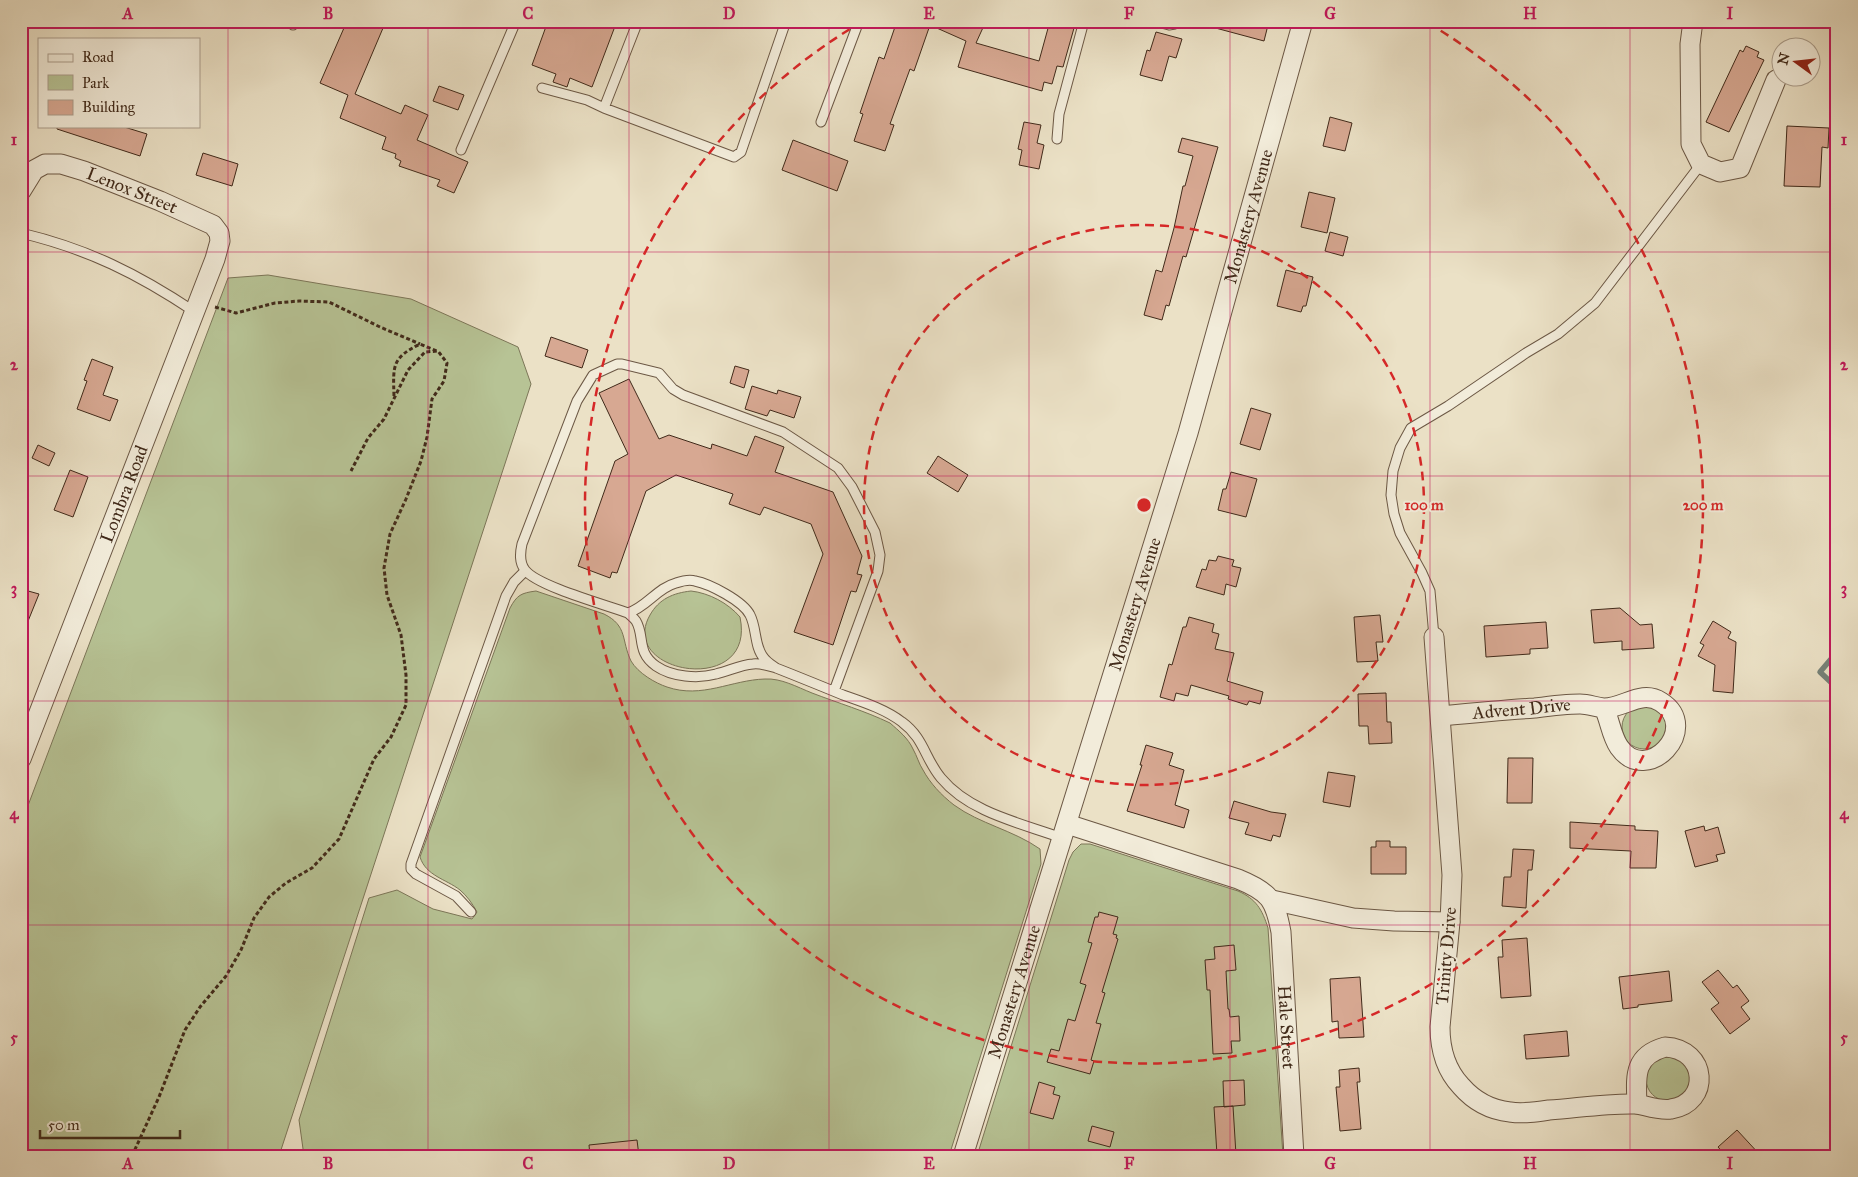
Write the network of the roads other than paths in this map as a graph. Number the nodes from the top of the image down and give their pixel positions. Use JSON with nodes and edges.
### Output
{"nodes":[{"id":1,"x":516,"y":21,"type":"edge"},
{"id":2,"x":638,"y":21,"type":"edge"},
{"id":3,"x":786,"y":21,"type":"edge"},
{"id":4,"x":859,"y":21,"type":"edge"},
{"id":5,"x":1084,"y":21,"type":"edge"},
{"id":6,"x":1154,"y":21,"type":"edge"},
{"id":7,"x":1176,"y":21,"type":"edge"},
{"id":8,"x":1303,"y":21,"type":"edge"},
{"id":9,"x":1693,"y":21,"type":"edge"},
{"id":10,"x":542,"y":88,"type":"dead end"},
{"id":11,"x":1773,"y":88,"type":"edge"},
{"id":12,"x":604,"y":108,"type":"junction"},
{"id":13,"x":821,"y":122,"type":"dead end"},
{"id":14,"x":1057,"y":138,"type":"dead end"},
{"id":15,"x":461,"y":150,"type":"dead end"},
{"id":16,"x":1701,"y":164,"type":"junction"},
{"id":17,"x":21,"y":191,"type":"edge"},
{"id":18,"x":216,"y":229,"type":"joint"},
{"id":19,"x":21,"y":233,"type":"edge"},
{"id":20,"x":196,"y":307,"type":"junction"},
{"id":21,"x":525,"y":571,"type":"junction"},
{"id":22,"x":628,"y":613,"type":"junction"},
{"id":23,"x":1434,"y":637,"type":"joint"},
{"id":24,"x":776,"y":668,"type":"junction"},
{"id":25,"x":834,"y":691,"type":"junction"},
{"id":26,"x":1604,"y":708,"type":"dead end"},
{"id":27,"x":1440,"y":716,"type":"junction"},
{"id":28,"x":21,"y":759,"type":"edge"},
{"id":29,"x":1064,"y":831,"type":"junction"},
{"id":30,"x":1272,"y":900,"type":"junction"},
{"id":31,"x":471,"y":912,"type":"dead end"},
{"id":32,"x":1450,"y":922,"type":"junction"},
{"id":33,"x":1637,"y":1104,"type":"dead end"},
{"id":34,"x":963,"y":1156,"type":"edge"},
{"id":35,"x":1294,"y":1156,"type":"edge"}],
"edges":[{"from":1,"to":15,"type":"lane"},
{"from":2,"to":12,"type":"lane"},
{"from":3,"to":12,"type":"lane"},
{"from":4,"to":13,"type":"lane"},
{"from":5,"to":14,"type":"lane"},
{"from":6,"to":7,"type":"lane"},
{"from":8,"to":29,"type":"street","name":"Monastery Avenue"},
{"from":9,"to":16,"type":"street"},
{"from":10,"to":12,"type":"lane"},
{"from":11,"to":16,"type":"street"},
{"from":16,"to":23,"type":"lane"},
{"from":17,"to":18,"type":"street","name":"Lenox Street"},
{"from":18,"to":20,"type":"street","name":"Lombra Road"},
{"from":19,"to":20,"type":"lane"},
{"from":20,"to":28,"type":"street","name":"Lombra Road"},
{"from":21,"to":22,"type":"lane"},
{"from":21,"to":25,"type":"lane"},
{"from":21,"to":31,"type":"lane"},
{"from":22,"to":24,"type":"lane"},
{"from":22,"to":24,"type":"lane"},
{"from":23,"to":27,"type":"street","name":"Trinity Drive"},
{"from":24,"to":25,"type":"lane"},
{"from":25,"to":29,"type":"lane"},
{"from":26,"to":27,"type":"street","name":"Advent Drive"},
{"from":27,"to":32,"type":"street","name":"Trinity Drive"},
{"from":29,"to":30,"type":"street"},
{"from":29,"to":34,"type":"street","name":"Monastery Avenue"},
{"from":30,"to":32,"type":"street"},
{"from":30,"to":35,"type":"street","name":"Hale Street"},
{"from":32,"to":33,"type":"street","name":"Trinity Drive"}]}
